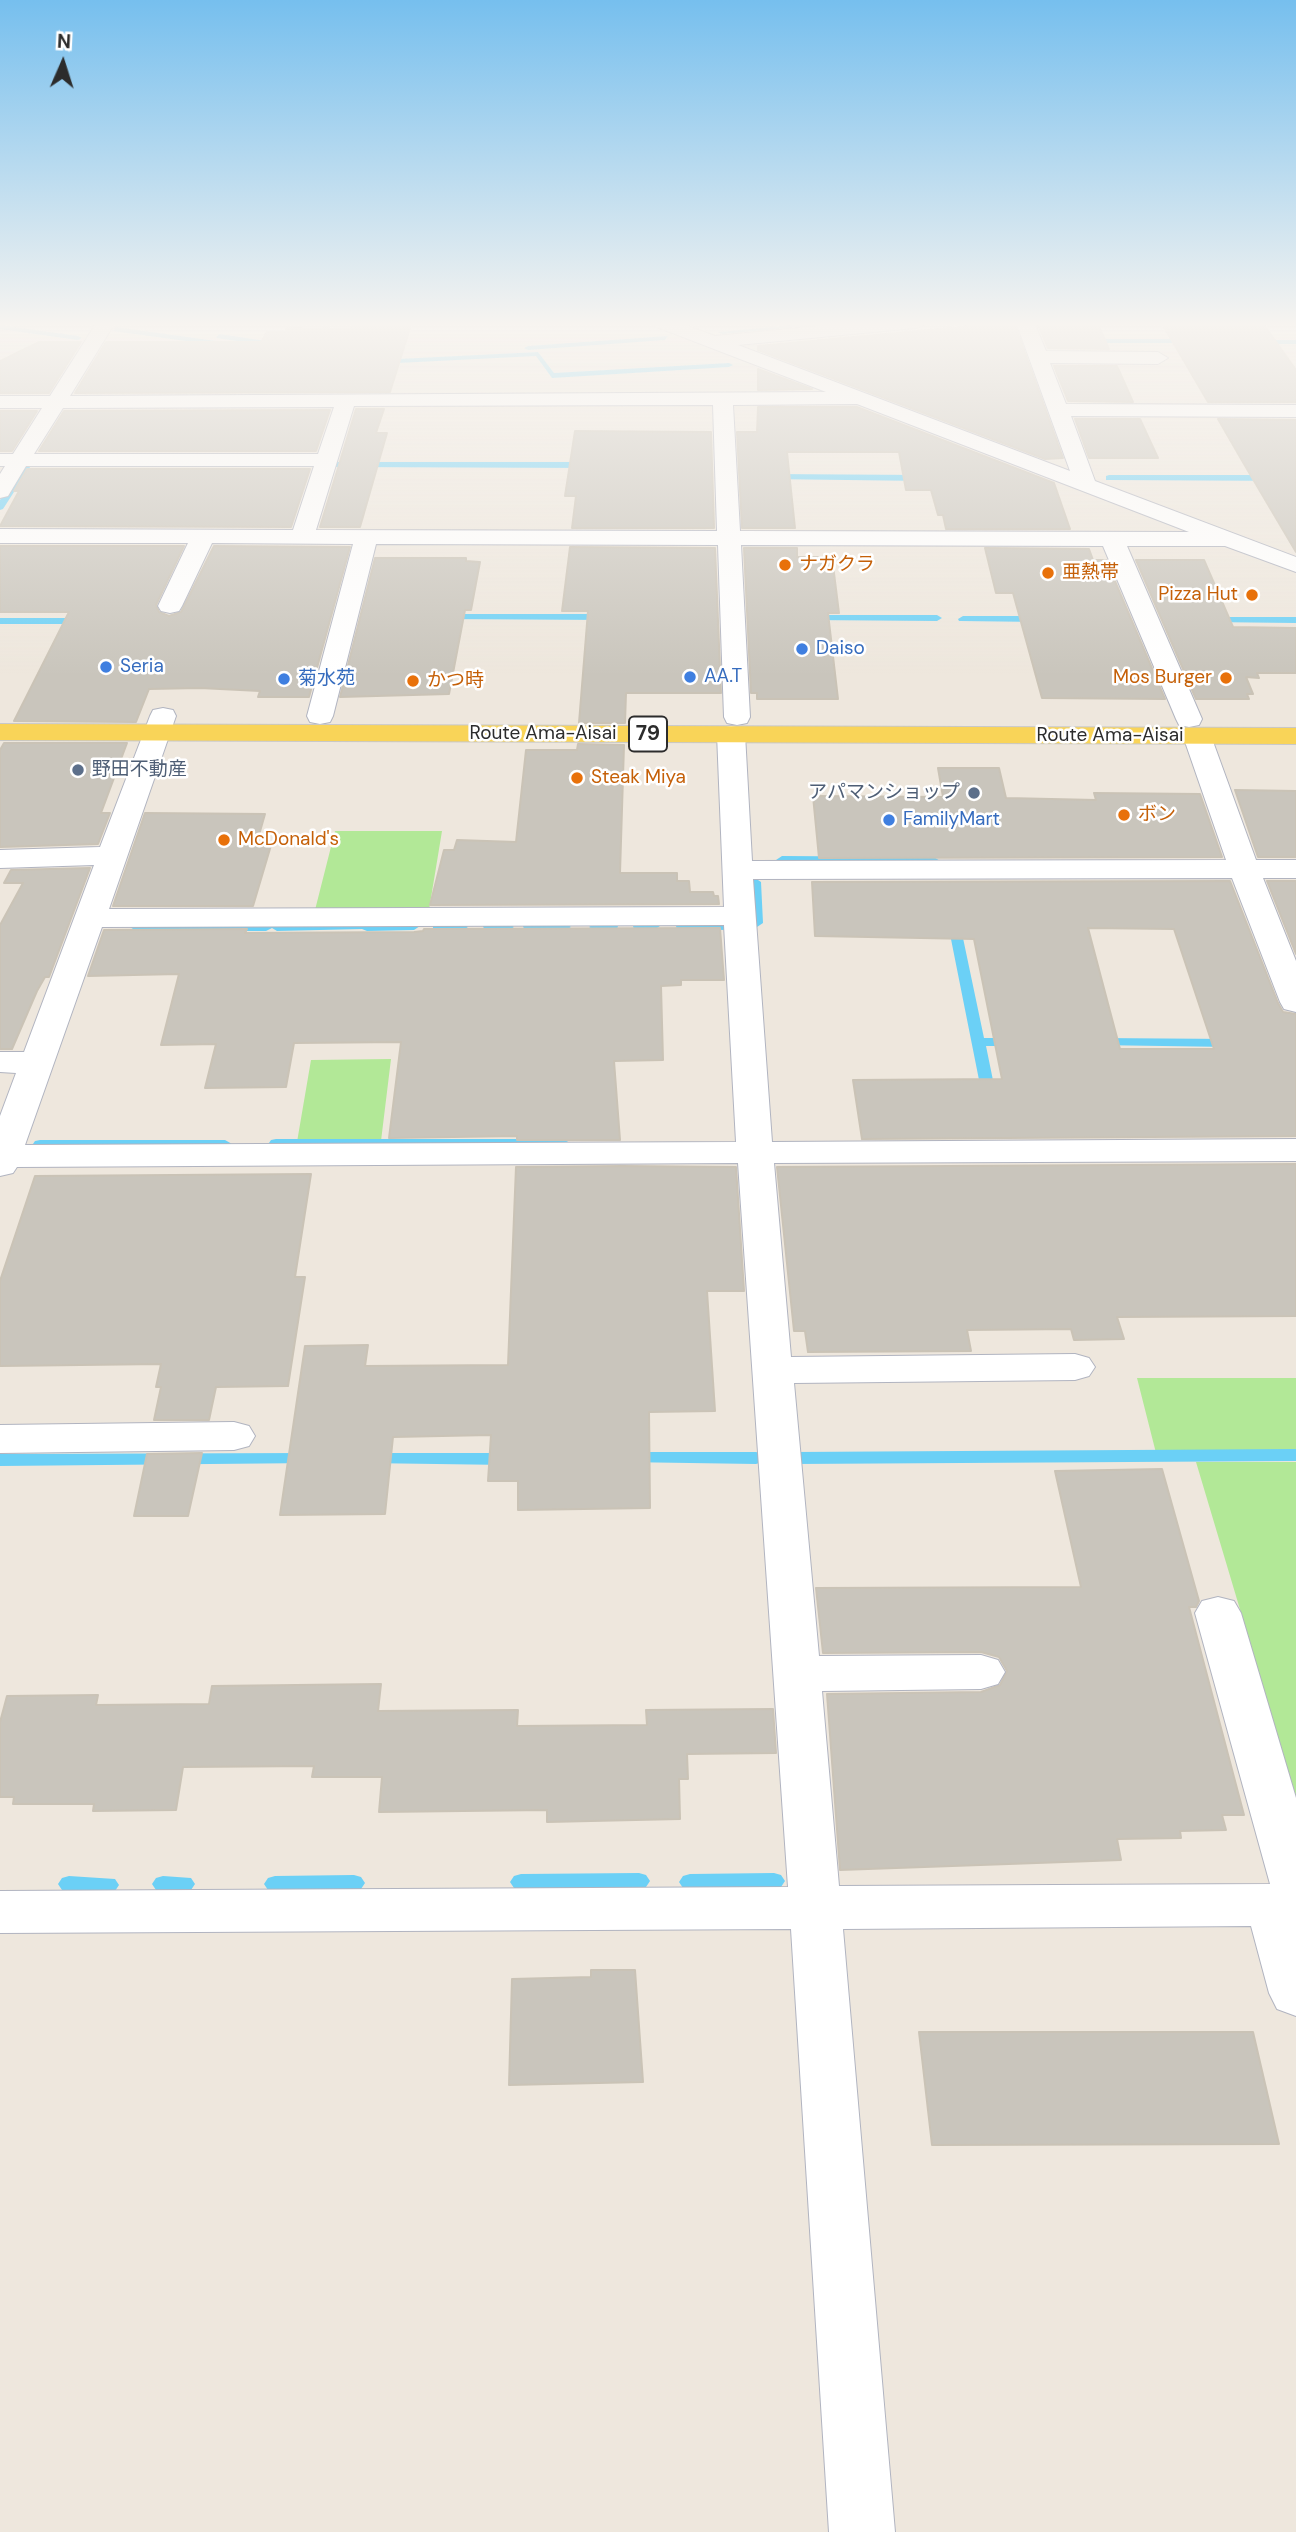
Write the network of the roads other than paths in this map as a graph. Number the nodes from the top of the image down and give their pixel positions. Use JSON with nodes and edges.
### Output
{"nodes":[{"id":1,"x":25,"y":440,"type":"edge"},
{"id":2,"x":333,"y":440,"type":"edge"},
{"id":3,"x":725,"y":440,"type":"edge"},
{"id":4,"x":968,"y":440,"type":"edge"},
{"id":5,"x":1069,"y":440,"type":"edge"},
{"id":6,"x":10,"y":460,"type":"edge"},
{"id":7,"x":327,"y":460,"type":"junction"},
{"id":8,"x":1086,"y":485,"type":"junction"},
{"id":9,"x":0,"y":491,"type":"edge"},
{"id":10,"x":0,"y":536,"type":"edge"},
{"id":11,"x":202,"y":537,"type":"junction"},
{"id":12,"x":302,"y":538,"type":"junction"},
{"id":13,"x":366,"y":538,"type":"junction"},
{"id":14,"x":730,"y":538,"type":"junction"},
{"id":15,"x":1112,"y":539,"type":"junction"},
{"id":16,"x":1228,"y":539,"type":"junction"},
{"id":17,"x":1296,"y":565,"type":"edge"},
{"id":18,"x":170,"y":606,"type":"dead end"},
{"id":19,"x":0,"y":715,"type":"edge"},
{"id":20,"x":320,"y":716,"type":"junction"},
{"id":21,"x":1296,"y":719,"type":"edge"},
{"id":22,"x":161,"y":724,"type":"junction"},
{"id":23,"x":734,"y":726,"type":"junction"},
{"id":24,"x":1193,"y":727,"type":"junction"},
{"id":25,"x":0,"y":732,"type":"edge"},
{"id":26,"x":1296,"y":736,"type":"edge"},
{"id":27,"x":113,"y":856,"type":"junction"},
{"id":28,"x":0,"y":859,"type":"edge"},
{"id":29,"x":1244,"y":869,"type":"junction"},
{"id":30,"x":1296,"y":869,"type":"edge"},
{"id":31,"x":736,"y":870,"type":"junction"},
{"id":32,"x":738,"y":916,"type":"junction"},
{"id":33,"x":90,"y":918,"type":"junction"},
{"id":34,"x":1296,"y":1002,"type":"edge"},
{"id":35,"x":0,"y":1062,"type":"edge"},
{"id":36,"x":37,"y":1063,"type":"junction"},
{"id":37,"x":1296,"y":1150,"type":"edge"},
{"id":38,"x":755,"y":1152,"type":"junction"},
{"id":39,"x":1,"y":1161,"type":"edge"},
{"id":40,"x":1075,"y":1367,"type":"dead end"},
{"id":41,"x":773,"y":1370,"type":"junction"},
{"id":42,"x":234,"y":1436,"type":"dead end"},
{"id":43,"x":0,"y":1438,"type":"edge"},
{"id":44,"x":1218,"y":1613,"type":"dead end"},
{"id":45,"x":981,"y":1672,"type":"dead end"},
{"id":46,"x":797,"y":1674,"type":"junction"},
{"id":47,"x":1288,"y":1898,"type":"edge"},
{"id":48,"x":816,"y":1908,"type":"junction"},
{"id":49,"x":0,"y":1912,"type":"edge"},
{"id":50,"x":1296,"y":1993,"type":"edge"},
{"id":51,"x":862,"y":2532,"type":"edge"}],
"edges":[{"from":1,"to":6,"type":"street"},
{"from":2,"to":7,"type":"street"},
{"from":3,"to":14,"type":"street"},
{"from":4,"to":8,"type":"street"},
{"from":5,"to":8,"type":"street"},
{"from":6,"to":7,"type":"street"},
{"from":6,"to":9,"type":"street"},
{"from":7,"to":12,"type":"street"},
{"from":8,"to":16,"type":"street"},
{"from":10,"to":11,"type":"street"},
{"from":11,"to":12,"type":"street"},
{"from":11,"to":18,"type":"street"},
{"from":12,"to":13,"type":"street"},
{"from":13,"to":14,"type":"street"},
{"from":13,"to":20,"type":"street"},
{"from":14,"to":15,"type":"street"},
{"from":14,"to":23,"type":"street"},
{"from":15,"to":16,"type":"street"},
{"from":15,"to":24,"type":"street"},
{"from":16,"to":17,"type":"street"},
{"from":19,"to":22,"type":"main road","name":"Route Ama-Aisai","number":"79"},
{"from":20,"to":22,"type":"main road","name":"Route Ama-Aisai","number":"79"},
{"from":20,"to":23,"type":"main road","name":"Route Ama-Aisai","number":"79"},
{"from":21,"to":24,"type":"main road","name":"Route Ama-Aisai","number":"79"},
{"from":22,"to":23,"type":"main road","name":"Route Ama-Aisai","number":"79"},
{"from":22,"to":25,"type":"main road","name":"Route Ama-Aisai","number":"79"},
{"from":22,"to":27,"type":"street"},
{"from":23,"to":24,"type":"main road","name":"Route Ama-Aisai","number":"79"},
{"from":23,"to":31,"type":"street"},
{"from":24,"to":26,"type":"main road","name":"Route Ama-Aisai","number":"79"},
{"from":24,"to":29,"type":"street"},
{"from":27,"to":28,"type":"street"},
{"from":27,"to":33,"type":"street"},
{"from":29,"to":30,"type":"street"},
{"from":29,"to":31,"type":"street"},
{"from":29,"to":34,"type":"street"},
{"from":31,"to":32,"type":"street"},
{"from":32,"to":33,"type":"street"},
{"from":32,"to":38,"type":"street"},
{"from":33,"to":36,"type":"street"},
{"from":35,"to":36,"type":"street"},
{"from":36,"to":39,"type":"street"},
{"from":37,"to":38,"type":"street"},
{"from":38,"to":39,"type":"street"},
{"from":38,"to":41,"type":"street"},
{"from":40,"to":41,"type":"street"},
{"from":41,"to":46,"type":"street"},
{"from":42,"to":43,"type":"street"},
{"from":44,"to":47,"type":"street"},
{"from":45,"to":46,"type":"street"},
{"from":46,"to":48,"type":"street"},
{"from":47,"to":48,"type":"street"},
{"from":47,"to":50,"type":"street"},
{"from":48,"to":49,"type":"street"},
{"from":48,"to":51,"type":"street"}]}
